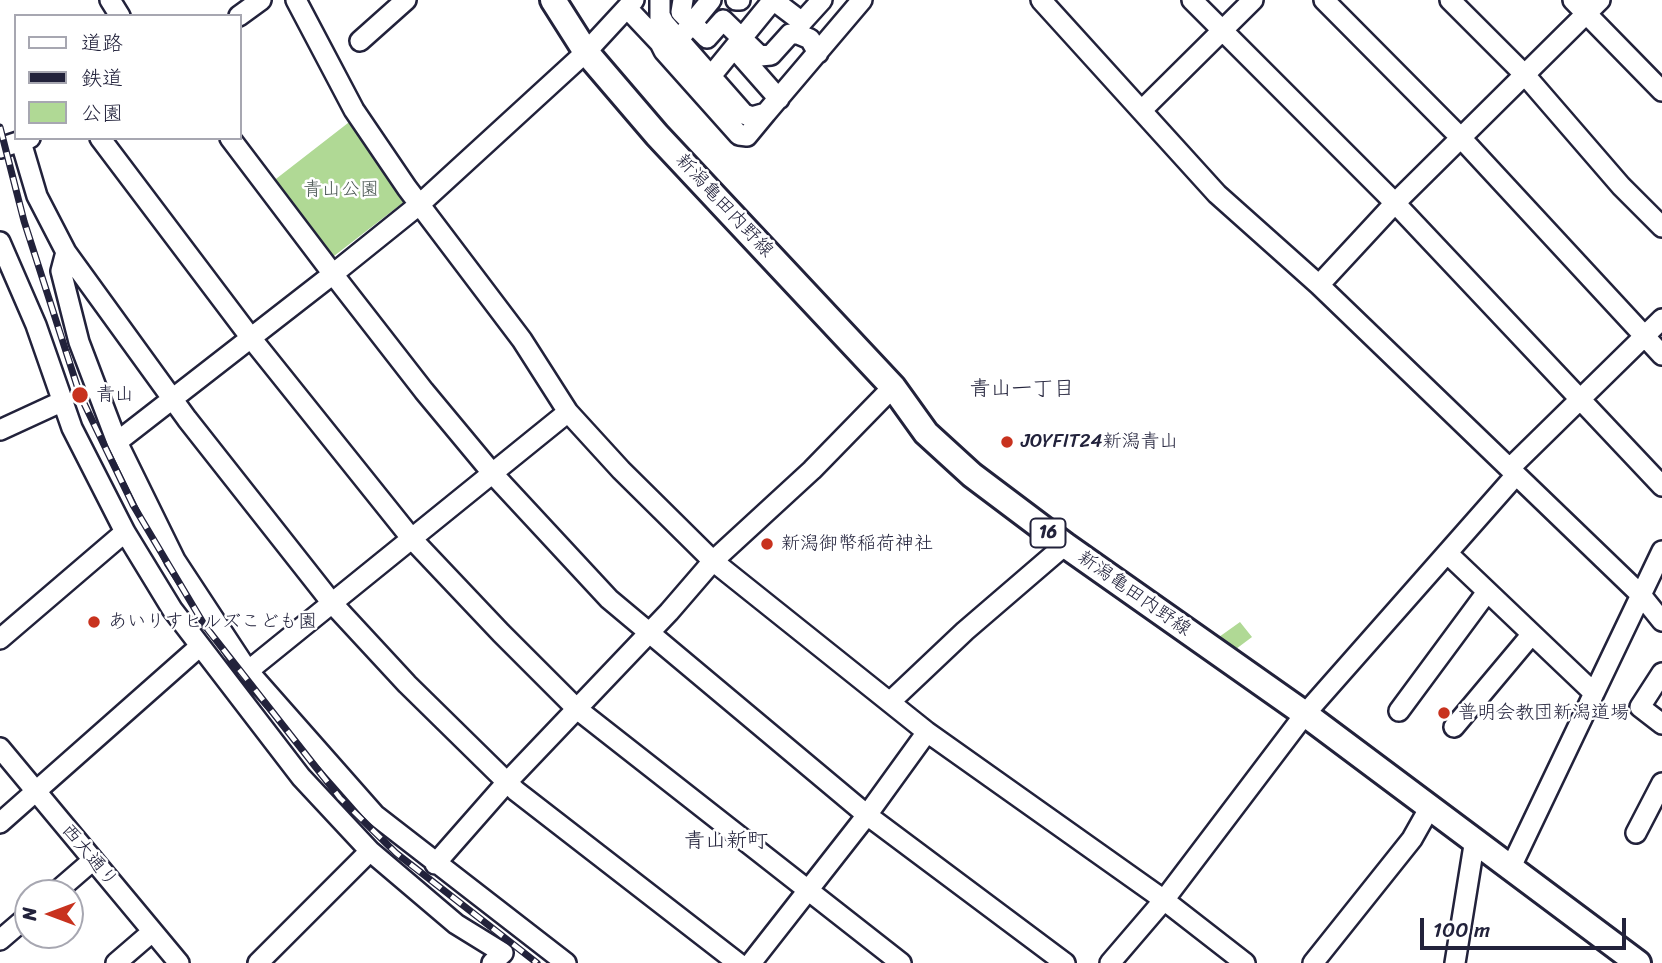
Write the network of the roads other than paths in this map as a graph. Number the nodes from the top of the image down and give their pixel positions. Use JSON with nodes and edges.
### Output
{"nodes":[{"id":1,"x":261,"y":0,"type":"edge"},
{"id":2,"x":406,"y":0,"type":"edge"},
{"id":3,"x":553,"y":0,"type":"edge"},
{"id":4,"x":683,"y":0,"type":"edge"},
{"id":5,"x":711,"y":0,"type":"edge"},
{"id":6,"x":773,"y":0,"type":"edge"},
{"id":7,"x":822,"y":0,"type":"edge"},
{"id":8,"x":862,"y":0,"type":"edge"},
{"id":9,"x":1041,"y":0,"type":"edge"},
{"id":10,"x":1192,"y":0,"type":"edge"},
{"id":11,"x":1252,"y":0,"type":"edge"},
{"id":12,"x":1324,"y":0,"type":"edge"},
{"id":13,"x":1450,"y":0,"type":"edge"},
{"id":14,"x":301,"y":3,"type":"edge"},
{"id":15,"x":631,"y":4,"type":"edge"},
{"id":16,"x":1586,"y":4,"type":"edge"},
{"id":17,"x":660,"y":7,"type":"edge"},
{"id":18,"x":242,"y":14,"type":"edge"},
{"id":19,"x":846,"y":18,"type":"junction"},
{"id":20,"x":692,"y":24,"type":"junction"},
{"id":21,"x":1222,"y":31,"type":"junction"},
{"id":22,"x":360,"y":41,"type":"dead end"},
{"id":23,"x":669,"y":41,"type":"junction"},
{"id":24,"x":738,"y":43,"type":"junction"},
{"id":25,"x":586,"y":52,"type":"junction"},
{"id":26,"x":818,"y":52,"type":"junction"},
{"id":27,"x":1525,"y":75,"type":"junction"},
{"id":28,"x":711,"y":76,"type":"junction"},
{"id":29,"x":1662,"y":91,"type":"edge"},
{"id":30,"x":773,"y":106,"type":"junction"},
{"id":31,"x":1142,"y":110,"type":"junction"},
{"id":32,"x":1462,"y":139,"type":"junction"},
{"id":33,"x":25,"y":140,"type":"edge"},
{"id":34,"x":102,"y":140,"type":"edge"},
{"id":35,"x":232,"y":140,"type":"edge"},
{"id":36,"x":0,"y":148,"type":"edge"},
{"id":37,"x":1395,"y":203,"type":"junction"},
{"id":38,"x":420,"y":204,"type":"junction"},
{"id":39,"x":1662,"y":227,"type":"edge"},
{"id":40,"x":0,"y":243,"type":"edge"},
{"id":41,"x":65,"y":252,"type":"junction"},
{"id":42,"x":334,"y":274,"type":"junction"},
{"id":43,"x":1319,"y":285,"type":"junction"},
{"id":44,"x":1662,"y":319,"type":"edge"},
{"id":45,"x":1644,"y":337,"type":"junction"},
{"id":46,"x":251,"y":338,"type":"junction"},
{"id":47,"x":1662,"y":355,"type":"edge"},
{"id":48,"x":893,"y":387,"type":"junction"},
{"id":49,"x":172,"y":398,"type":"junction"},
{"id":50,"x":62,"y":401,"type":"junction"},
{"id":51,"x":1579,"y":401,"type":"junction"},
{"id":52,"x":568,"y":412,"type":"junction"},
{"id":53,"x":0,"y":430,"type":"edge"},
{"id":54,"x":117,"y":442,"type":"junction"},
{"id":55,"x":1513,"y":471,"type":"junction"},
{"id":56,"x":493,"y":474,"type":"junction"},
{"id":57,"x":1662,"y":486,"type":"edge"},
{"id":58,"x":125,"y":532,"type":"junction"},
{"id":59,"x":412,"y":539,"type":"junction"},
{"id":60,"x":1065,"y":545,"type":"junction"},
{"id":61,"x":1662,"y":551,"type":"edge"},
{"id":62,"x":1447,"y":553,"type":"junction"},
{"id":63,"x":713,"y":561,"type":"junction"},
{"id":64,"x":1487,"y":592,"type":"junction"},
{"id":65,"x":1641,"y":595,"type":"junction"},
{"id":66,"x":332,"y":603,"type":"junction"},
{"id":67,"x":1662,"y":621,"type":"edge"},
{"id":68,"x":649,"y":633,"type":"junction"},
{"id":69,"x":1532,"y":634,"type":"junction"},
{"id":70,"x":0,"y":639,"type":"edge"},
{"id":71,"x":199,"y":647,"type":"junction"},
{"id":72,"x":248,"y":671,"type":"junction"},
{"id":73,"x":1662,"y":673,"type":"edge"},
{"id":74,"x":1594,"y":693,"type":"junction"},
{"id":75,"x":891,"y":701,"type":"junction"},
{"id":76,"x":577,"y":709,"type":"junction"},
{"id":77,"x":1399,"y":711,"type":"dead end"},
{"id":78,"x":1305,"y":715,"type":"junction"},
{"id":79,"x":1662,"y":724,"type":"edge"},
{"id":80,"x":1454,"y":727,"type":"dead end"},
{"id":81,"x":927,"y":732,"type":"junction"},
{"id":82,"x":0,"y":748,"type":"edge"},
{"id":83,"x":508,"y":780,"type":"junction"},
{"id":84,"x":1662,"y":783,"type":"edge"},
{"id":85,"x":36,"y":792,"type":"junction"},
{"id":86,"x":1430,"y":807,"type":"junction"},
{"id":87,"x":867,"y":815,"type":"junction"},
{"id":88,"x":0,"y":823,"type":"edge"},
{"id":89,"x":1636,"y":833,"type":"dead end"},
{"id":90,"x":1475,"y":839,"type":"junction"},
{"id":91,"x":370,"y":850,"type":"junction"},
{"id":92,"x":92,"y":861,"type":"junction"},
{"id":93,"x":435,"y":864,"type":"junction"},
{"id":94,"x":1511,"y":867,"type":"junction"},
{"id":95,"x":71,"y":879,"type":"edge"},
{"id":96,"x":808,"y":890,"type":"junction"},
{"id":97,"x":1164,"y":900,"type":"junction"},
{"id":98,"x":14,"y":928,"type":"edge"},
{"id":99,"x":152,"y":932,"type":"junction"},
{"id":100,"x":0,"y":940,"type":"edge"},
{"id":101,"x":116,"y":963,"type":"edge"},
{"id":102,"x":179,"y":963,"type":"edge"},
{"id":103,"x":258,"y":963,"type":"edge"},
{"id":104,"x":492,"y":963,"type":"edge"},
{"id":105,"x":565,"y":963,"type":"edge"},
{"id":106,"x":738,"y":963,"type":"edge"},
{"id":107,"x":751,"y":963,"type":"edge"},
{"id":108,"x":901,"y":963,"type":"edge"},
{"id":109,"x":1065,"y":963,"type":"edge"},
{"id":110,"x":1110,"y":963,"type":"edge"},
{"id":111,"x":1245,"y":963,"type":"edge"},
{"id":112,"x":1313,"y":963,"type":"edge"},
{"id":113,"x":1455,"y":963,"type":"edge"},
{"id":114,"x":1638,"y":963,"type":"edge"}],
"edges":[{"from":1,"to":18,"type":"street"},
{"from":2,"to":22,"type":"street"},
{"from":3,"to":25,"type":"main road","name":"新潟亀田内野線","number":"16"},
{"from":4,"to":20,"type":"street"},
{"from":5,"to":20,"type":"street"},
{"from":6,"to":7,"type":"street"},
{"from":6,"to":24,"type":"street"},
{"from":7,"to":19,"type":"street"},
{"from":8,"to":19,"type":"street"},
{"from":9,"to":31,"type":"street"},
{"from":10,"to":21,"type":"street"},
{"from":11,"to":21,"type":"street"},
{"from":12,"to":32,"type":"street"},
{"from":13,"to":27,"type":"street"},
{"from":14,"to":38,"type":"street"},
{"from":15,"to":23,"type":"street"},
{"from":15,"to":25,"type":"street"},
{"from":16,"to":27,"type":"street"},
{"from":16,"to":29,"type":"street"},
{"from":17,"to":23,"type":"street"},
{"from":19,"to":26,"type":"street"},
{"from":20,"to":23,"type":"street"},
{"from":20,"to":24,"type":"street"},
{"from":21,"to":31,"type":"street"},
{"from":21,"to":37,"type":"street"},
{"from":23,"to":28,"type":"street"},
{"from":23,"to":30,"type":"street"},
{"from":24,"to":26,"type":"street"},
{"from":24,"to":28,"type":"street"},
{"from":24,"to":30,"type":"street"},
{"from":25,"to":38,"type":"street"},
{"from":25,"to":48,"type":"main road","name":"新潟亀田内野線","number":"16"},
{"from":26,"to":30,"type":"street"},
{"from":27,"to":32,"type":"street"},
{"from":27,"to":39,"type":"street"},
{"from":28,"to":30,"type":"street"},
{"from":31,"to":43,"type":"street"},
{"from":32,"to":37,"type":"street"},
{"from":32,"to":45,"type":"street"},
{"from":33,"to":36,"type":"street"},
{"from":33,"to":41,"type":"street"},
{"from":34,"to":46,"type":"street"},
{"from":35,"to":42,"type":"street"},
{"from":37,"to":43,"type":"street"},
{"from":37,"to":51,"type":"street"},
{"from":38,"to":42,"type":"street"},
{"from":38,"to":52,"type":"street"},
{"from":40,"to":50,"type":"street"},
{"from":41,"to":49,"type":"street"},
{"from":41,"to":54,"type":"street"},
{"from":42,"to":46,"type":"street"},
{"from":42,"to":56,"type":"street"},
{"from":43,"to":55,"type":"street"},
{"from":44,"to":45,"type":"street"},
{"from":45,"to":47,"type":"street"},
{"from":45,"to":51,"type":"street"},
{"from":46,"to":49,"type":"street"},
{"from":46,"to":59,"type":"street"},
{"from":48,"to":60,"type":"main road","name":"新潟亀田内野線","number":"16"},
{"from":48,"to":63,"type":"street"},
{"from":49,"to":54,"type":"street"},
{"from":49,"to":66,"type":"street"},
{"from":50,"to":53,"type":"street"},
{"from":50,"to":58,"type":"street"},
{"from":51,"to":55,"type":"street"},
{"from":51,"to":57,"type":"street"},
{"from":52,"to":56,"type":"street"},
{"from":52,"to":63,"type":"street"},
{"from":54,"to":72,"type":"street"},
{"from":55,"to":62,"type":"street"},
{"from":55,"to":65,"type":"street"},
{"from":56,"to":59,"type":"street"},
{"from":56,"to":68,"type":"street"},
{"from":58,"to":70,"type":"street"},
{"from":58,"to":71,"type":"street"},
{"from":59,"to":66,"type":"street"},
{"from":59,"to":76,"type":"street"},
{"from":60,"to":75,"type":"street"},
{"from":60,"to":78,"type":"main road","name":"新潟亀田内野線","number":"16"},
{"from":61,"to":65,"type":"street"},
{"from":62,"to":64,"type":"street"},
{"from":62,"to":78,"type":"street"},
{"from":63,"to":68,"type":"street"},
{"from":63,"to":75,"type":"street"},
{"from":64,"to":69,"type":"street"},
{"from":64,"to":77,"type":"street"},
{"from":65,"to":67,"type":"street"},
{"from":65,"to":74,"type":"street"},
{"from":66,"to":72,"type":"street"},
{"from":66,"to":83,"type":"street"},
{"from":68,"to":76,"type":"street"},
{"from":68,"to":87,"type":"street"},
{"from":69,"to":74,"type":"street"},
{"from":69,"to":80,"type":"street"},
{"from":71,"to":85,"type":"street"},
{"from":71,"to":91,"type":"street"},
{"from":72,"to":93,"type":"street"},
{"from":73,"to":79,"type":"street"},
{"from":74,"to":94,"type":"street"},
{"from":75,"to":81,"type":"street"},
{"from":76,"to":83,"type":"street"},
{"from":76,"to":96,"type":"street"},
{"from":78,"to":86,"type":"main road","name":"新潟亀田内野線","number":"16"},
{"from":78,"to":97,"type":"street"},
{"from":81,"to":87,"type":"street"},
{"from":81,"to":97,"type":"street"},
{"from":82,"to":85,"type":"street","name":"西大通り"},
{"from":83,"to":93,"type":"street"},
{"from":83,"to":106,"type":"street"},
{"from":84,"to":89,"type":"street"},
{"from":85,"to":88,"type":"street"},
{"from":85,"to":92,"type":"street","name":"西大通り"},
{"from":86,"to":90,"type":"main road","name":"新潟亀田内野線","number":"16"},
{"from":86,"to":112,"type":"street"},
{"from":87,"to":96,"type":"street"},
{"from":87,"to":109,"type":"street"},
{"from":90,"to":94,"type":"main road","name":"新潟亀田内野線","number":"16"},
{"from":90,"to":113,"type":"street"},
{"from":91,"to":103,"type":"street"},
{"from":91,"to":104,"type":"street"},
{"from":92,"to":95,"type":"street"},
{"from":92,"to":99,"type":"street","name":"西大通り"},
{"from":93,"to":105,"type":"street"},
{"from":94,"to":114,"type":"main road","name":"新潟亀田内野線","number":"16"},
{"from":96,"to":107,"type":"street"},
{"from":96,"to":108,"type":"street"},
{"from":97,"to":110,"type":"street"},
{"from":97,"to":111,"type":"street"},
{"from":98,"to":100,"type":"street"},
{"from":99,"to":101,"type":"street"},
{"from":99,"to":102,"type":"street","name":"西大通り"}]}
